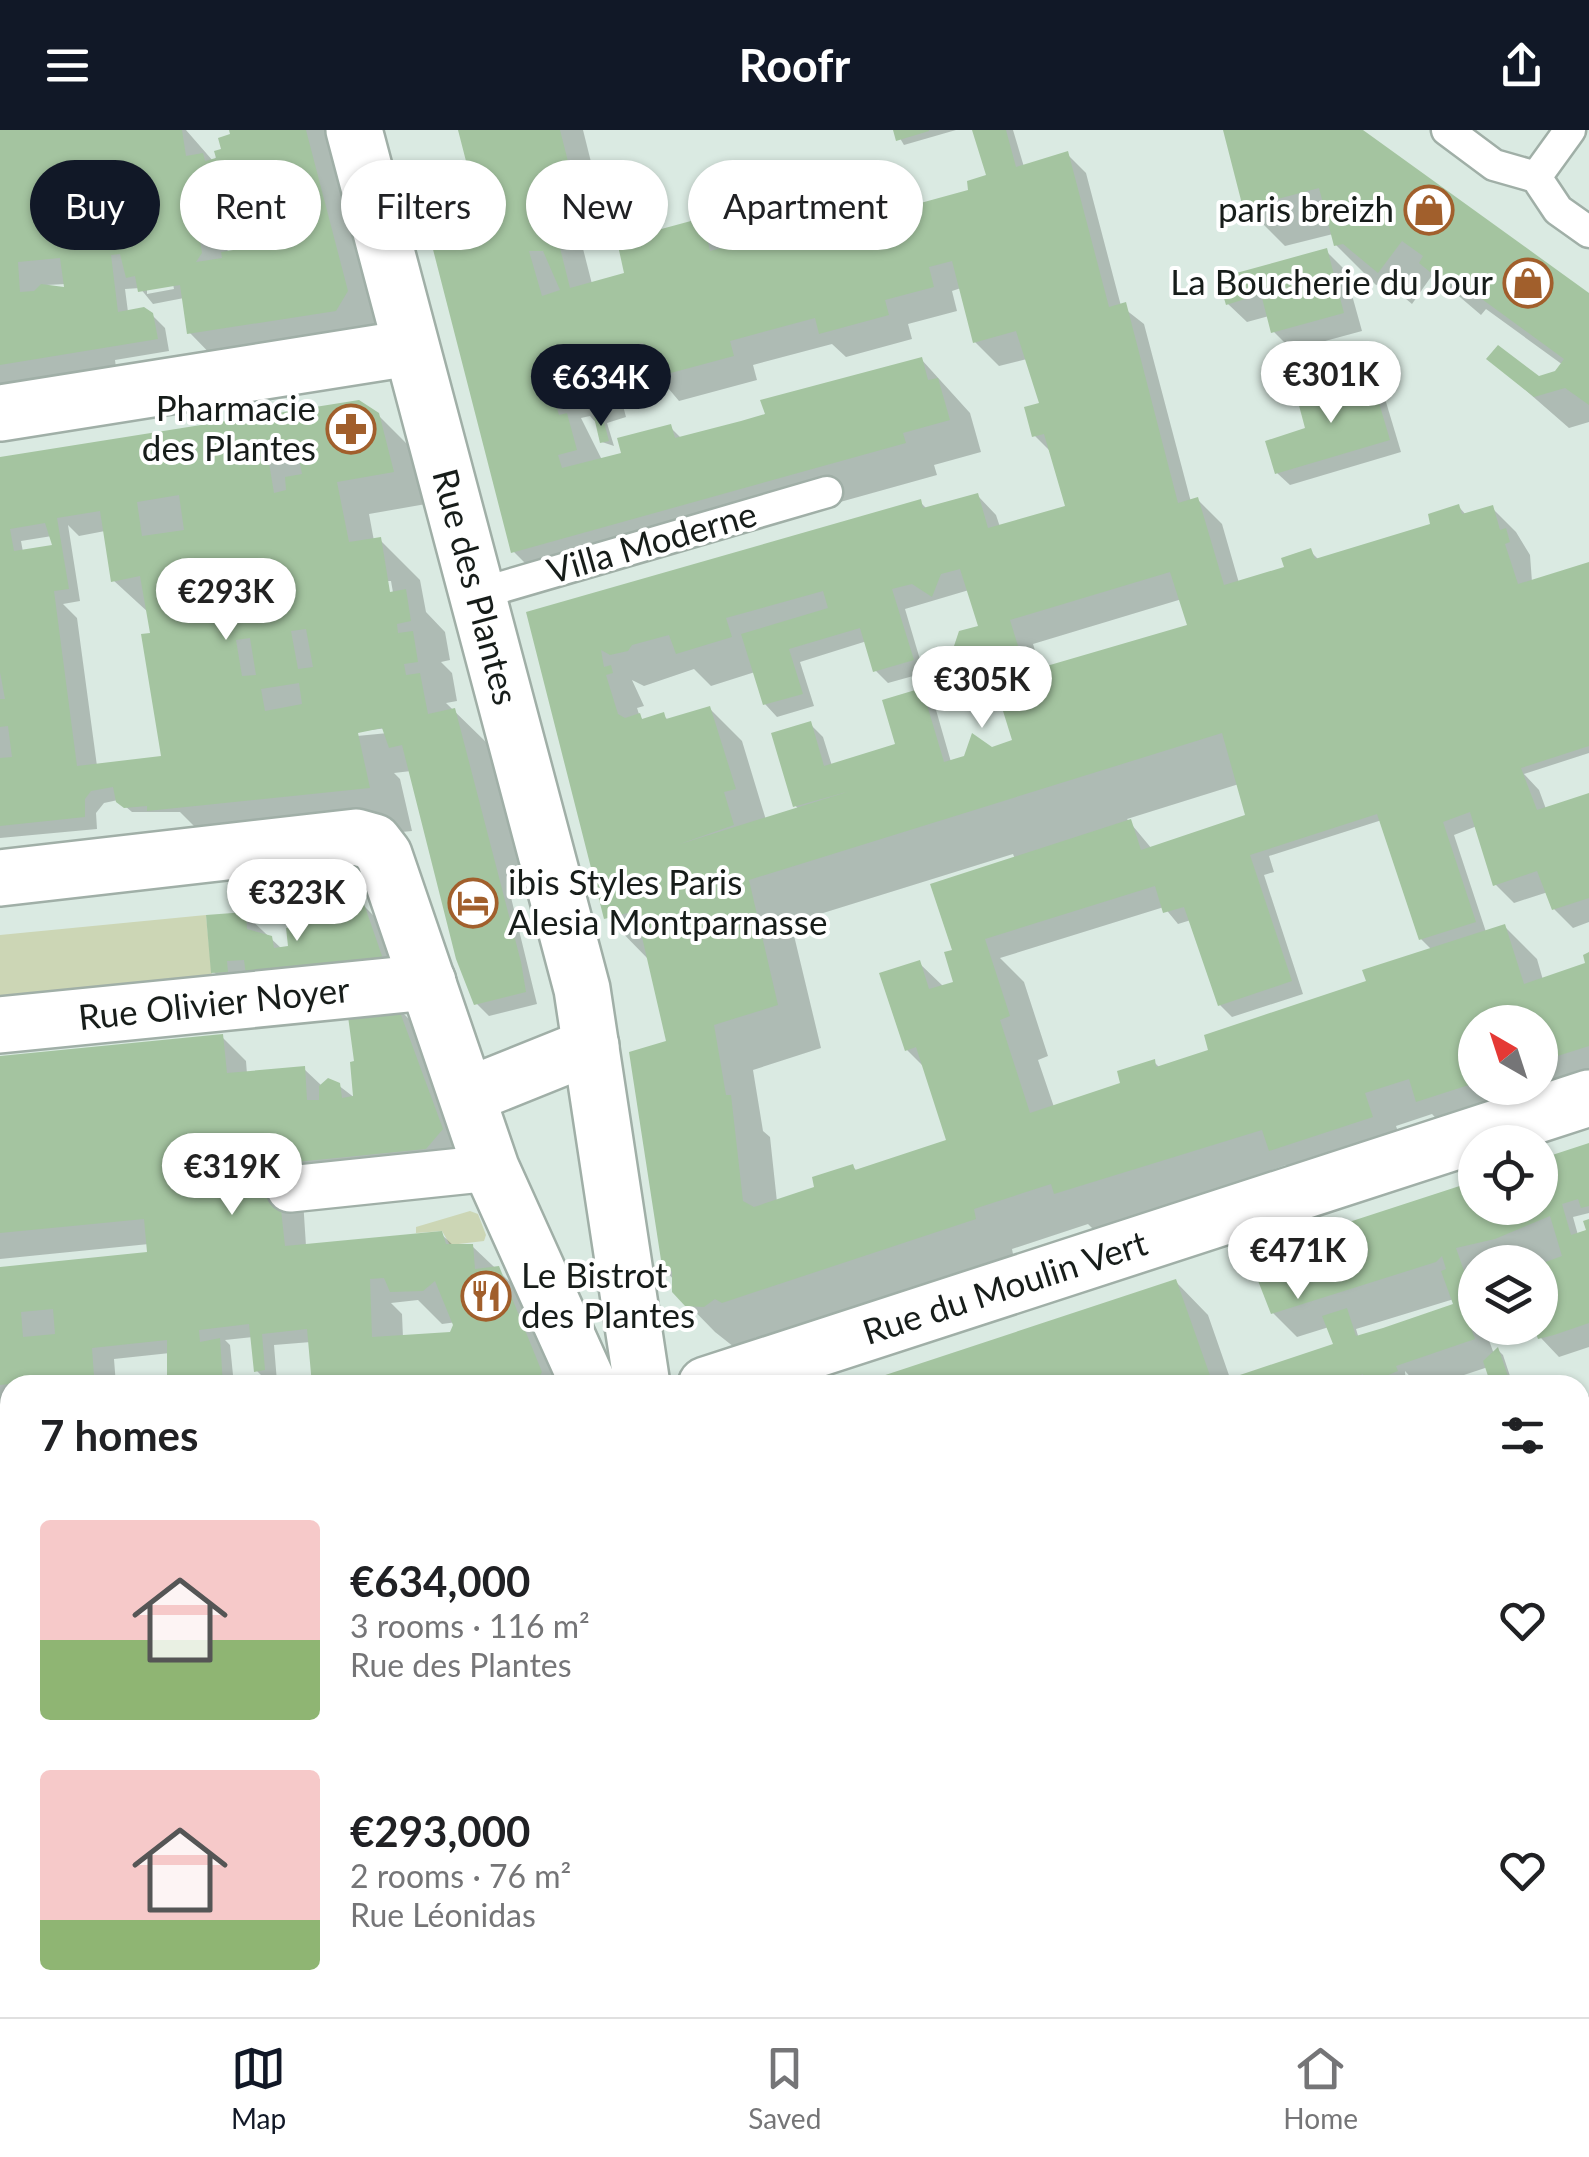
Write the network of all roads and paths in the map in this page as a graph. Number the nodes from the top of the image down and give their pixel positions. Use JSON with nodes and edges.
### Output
{"nodes":[{"id":1,"x":354,"y":130,"type":"edge"},
{"id":2,"x":1447,"y":130,"type":"edge"},
{"id":3,"x":1570,"y":130,"type":"edge"},
{"id":4,"x":1536,"y":177,"type":"junction"},
{"id":5,"x":1589,"y":232,"type":"edge"},
{"id":6,"x":409,"y":348,"type":"junction"},
{"id":7,"x":0,"y":413,"type":"edge"},
{"id":8,"x":827,"y":492,"type":"dead end"},
{"id":9,"x":478,"y":594,"type":"junction"},
{"id":10,"x":0,"y":878,"type":"edge"},
{"id":11,"x":428,"y":982,"type":"junction"},
{"id":12,"x":0,"y":1026,"type":"edge"},
{"id":13,"x":592,"y":1046,"type":"junction"},
{"id":14,"x":470,"y":1095,"type":"junction"},
{"id":15,"x":1589,"y":1098,"type":"edge"},
{"id":16,"x":491,"y":1168,"type":"junction"},
{"id":17,"x":290,"y":1189,"type":"dead end"},
{"id":18,"x":584,"y":1375,"type":"edge"},
{"id":19,"x":641,"y":1375,"type":"edge"},
{"id":20,"x":737,"y":1375,"type":"edge"}],
"edges":[{"from":1,"to":6,"type":"street","name":"Rue des Plantes"},
{"from":2,"to":4,"type":"lane"},
{"from":3,"to":4,"type":"lane"},
{"from":4,"to":5,"type":"lane"},
{"from":6,"to":7,"type":"street"},
{"from":6,"to":9,"type":"street","name":"Rue des Plantes"},
{"from":8,"to":9,"type":"lane","name":"Villa Moderne"},
{"from":9,"to":13,"type":"street","name":"Rue des Plantes"},
{"from":10,"to":11,"type":"street"},
{"from":11,"to":12,"type":"street","name":"Rue Olivier Noyer"},
{"from":11,"to":14,"type":"street"},
{"from":13,"to":14,"type":"street"},
{"from":13,"to":19,"type":"street","name":"Rue des Plantes"},
{"from":14,"to":16,"type":"street"},
{"from":15,"to":20,"type":"street","name":"Rue du Moulin Vert"},
{"from":16,"to":17,"type":"street"},
{"from":16,"to":18,"type":"street"}]}
